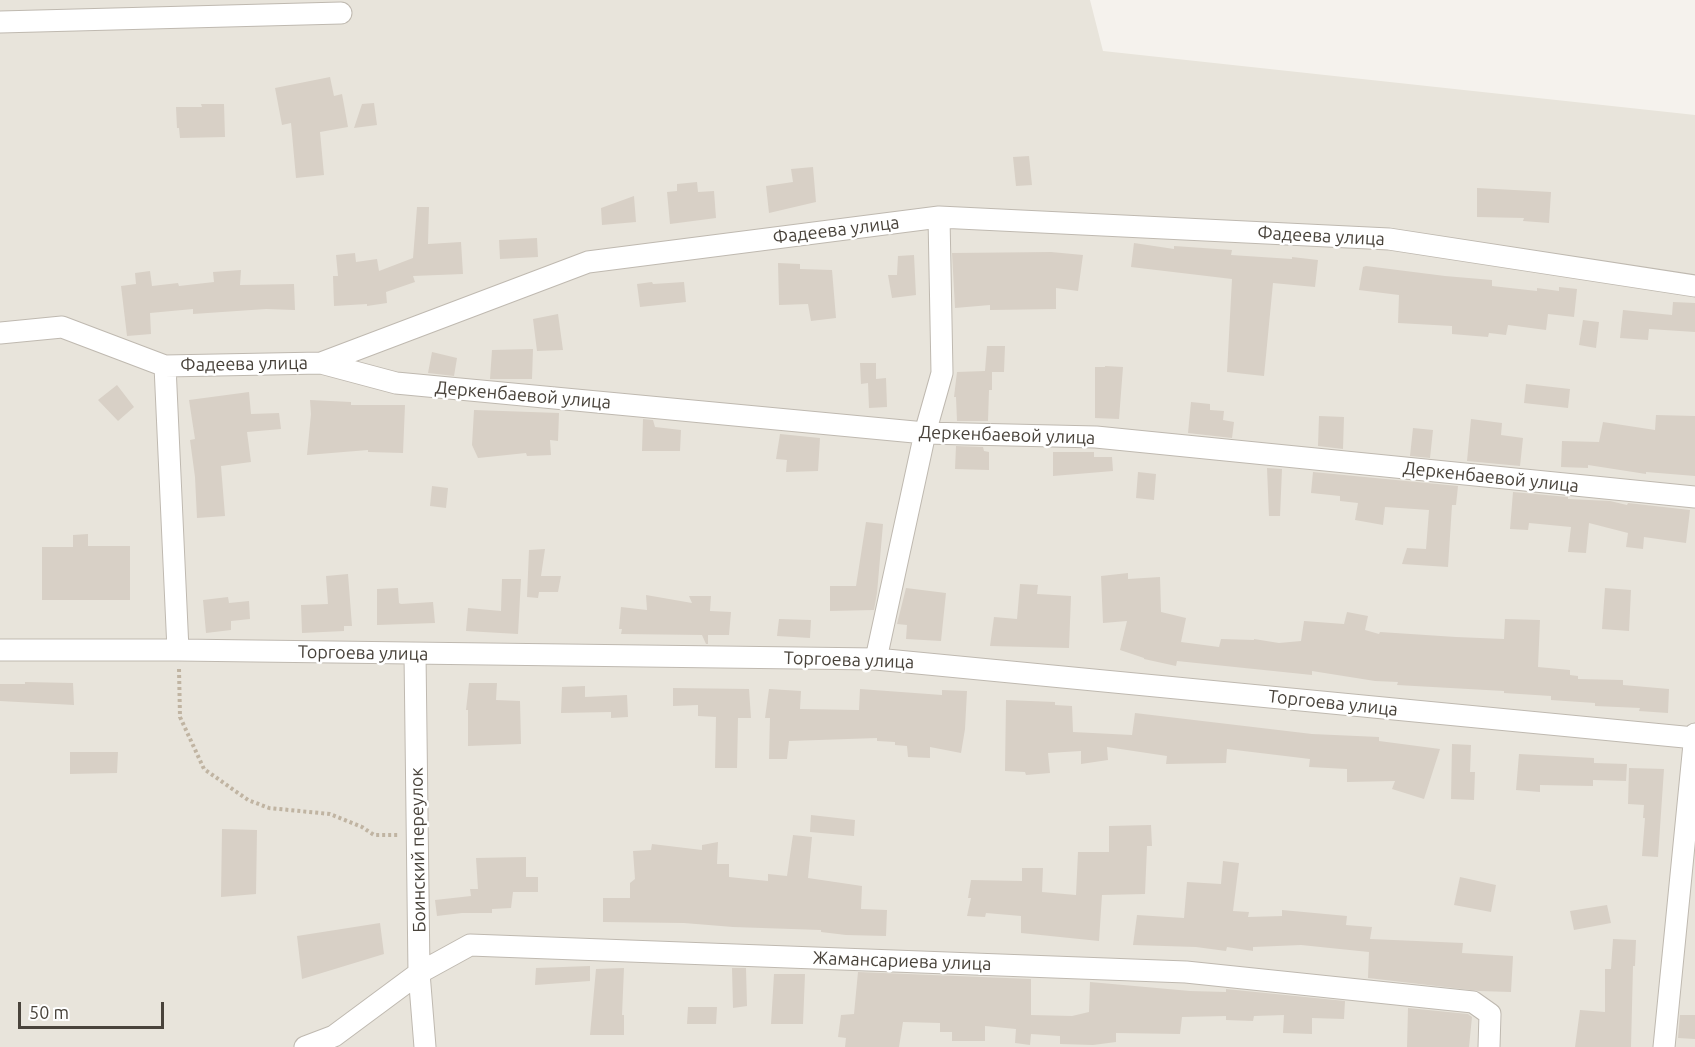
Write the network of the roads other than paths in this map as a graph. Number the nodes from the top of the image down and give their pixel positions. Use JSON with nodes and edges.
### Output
{"nodes":[{"id":1,"x":341,"y":13,"type":"dead end"},
{"id":2,"x":0,"y":22,"type":"edge"},
{"id":3,"x":939,"y":217,"type":"junction"},
{"id":4,"x":1695,"y":286,"type":"edge"},
{"id":5,"x":0,"y":333,"type":"edge"},
{"id":6,"x":321,"y":363,"type":"junction"},
{"id":7,"x":165,"y":366,"type":"junction"},
{"id":8,"x":925,"y":433,"type":"junction"},
{"id":9,"x":1695,"y":498,"type":"edge"},
{"id":10,"x":0,"y":650,"type":"edge"},
{"id":11,"x":178,"y":650,"type":"junction"},
{"id":12,"x":415,"y":654,"type":"junction"},
{"id":13,"x":876,"y":659,"type":"junction"},
{"id":14,"x":1695,"y":734,"type":"edge"},
{"id":15,"x":1695,"y":738,"type":"edge"},
{"id":16,"x":419,"y":973,"type":"junction"},
{"id":17,"x":305,"y":1047,"type":"edge"},
{"id":18,"x":425,"y":1047,"type":"edge"},
{"id":19,"x":1489,"y":1047,"type":"edge"},
{"id":20,"x":1664,"y":1047,"type":"edge"}],
"edges":[{"from":1,"to":2,"type":"street"},
{"from":3,"to":4,"type":"street","name":"Фадеева улица"},
{"from":3,"to":6,"type":"street","name":"Фадеева улица"},
{"from":3,"to":8,"type":"street"},
{"from":5,"to":7,"type":"street","name":"Фадеева улица"},
{"from":6,"to":7,"type":"street","name":"Фадеева улица"},
{"from":6,"to":8,"type":"street","name":"Деркенбаевой улица"},
{"from":7,"to":11,"type":"street"},
{"from":8,"to":9,"type":"street","name":"Деркенбаевой улица"},
{"from":8,"to":13,"type":"street"},
{"from":10,"to":11,"type":"street","name":"Торгоева улица"},
{"from":11,"to":12,"type":"street","name":"Торгоева улица"},
{"from":12,"to":13,"type":"street","name":"Торгоева улица"},
{"from":12,"to":16,"type":"street","name":"Боинский переулок"},
{"from":13,"to":15,"type":"street","name":"Торгоева улица"},
{"from":14,"to":15,"type":"street"},
{"from":15,"to":20,"type":"street"},
{"from":16,"to":17,"type":"street","name":"Жамансариева улица"},
{"from":16,"to":18,"type":"street","name":"Боинский переулок"},
{"from":16,"to":19,"type":"street","name":"Жамансариева улица"}]}
